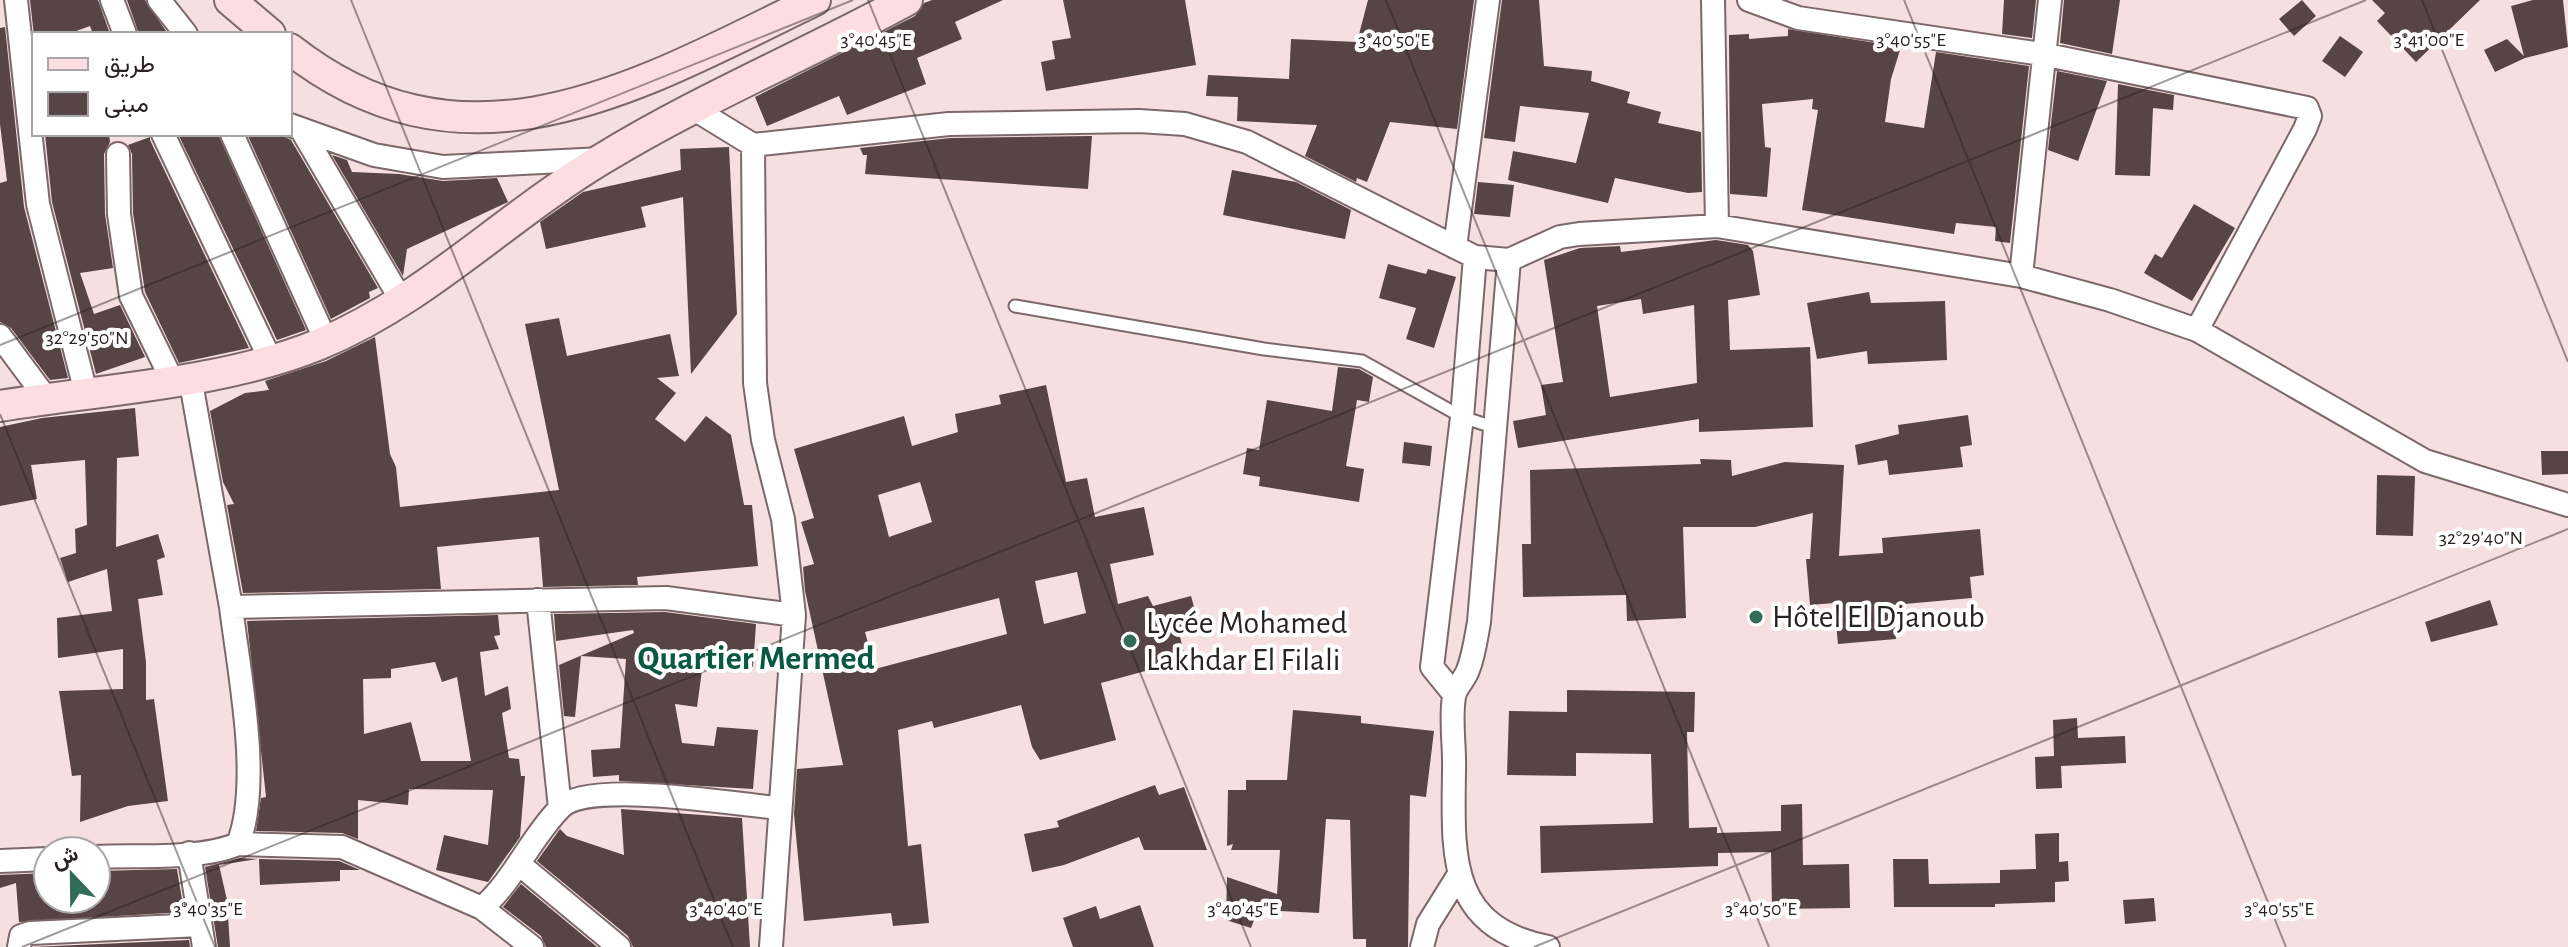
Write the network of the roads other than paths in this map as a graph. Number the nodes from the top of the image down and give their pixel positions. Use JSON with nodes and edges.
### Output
{"nodes":[{"id":1,"x":16,"y":0,"type":"edge"},
{"id":2,"x":112,"y":0,"type":"edge"},
{"id":3,"x":159,"y":0,"type":"edge"},
{"id":4,"x":230,"y":0,"type":"edge"},
{"id":5,"x":815,"y":0,"type":"edge"},
{"id":6,"x":907,"y":0,"type":"edge"},
{"id":7,"x":1488,"y":0,"type":"edge"},
{"id":8,"x":1713,"y":0,"type":"edge"},
{"id":9,"x":1749,"y":0,"type":"edge"},
{"id":10,"x":2050,"y":0,"type":"edge"},
{"id":11,"x":1801,"y":9,"type":"edge"},
{"id":12,"x":124,"y":32,"type":"edge"},
{"id":13,"x":184,"y":32,"type":"edge"},
{"id":14,"x":268,"y":32,"type":"edge"},
{"id":15,"x":292,"y":50,"type":"edge"},
{"id":16,"x":2042,"y":54,"type":"junction"},
{"id":17,"x":691,"y":107,"type":"junction"},
{"id":18,"x":295,"y":127,"type":"edge"},
{"id":19,"x":164,"y":136,"type":"edge"},
{"id":20,"x":233,"y":136,"type":"edge"},
{"id":21,"x":753,"y":145,"type":"junction"},
{"id":22,"x":118,"y":154,"type":"dead end"},
{"id":23,"x":602,"y":159,"type":"junction"},
{"id":24,"x":1717,"y":226,"type":"junction"},
{"id":25,"x":1465,"y":252,"type":"junction"},
{"id":26,"x":1509,"y":260,"type":"junction"},
{"id":27,"x":2021,"y":276,"type":"junction"},
{"id":28,"x":403,"y":303,"type":"junction"},
{"id":29,"x":1015,"y":306,"type":"dead end"},
{"id":30,"x":2197,"y":330,"type":"junction"},
{"id":31,"x":0,"y":336,"type":"edge"},
{"id":32,"x":326,"y":341,"type":"junction"},
{"id":33,"x":271,"y":361,"type":"junction"},
{"id":34,"x":181,"y":378,"type":"junction"},
{"id":35,"x":86,"y":393,"type":"junction"},
{"id":36,"x":46,"y":398,"type":"junction"},
{"id":37,"x":0,"y":406,"type":"edge"},
{"id":38,"x":1462,"y":417,"type":"junction"},
{"id":39,"x":1493,"y":427,"type":"junction"},
{"id":40,"x":2568,"y":505,"type":"edge"},
{"id":41,"x":538,"y":600,"type":"junction"},
{"id":42,"x":231,"y":607,"type":"junction"},
{"id":43,"x":794,"y":615,"type":"junction"},
{"id":44,"x":1454,"y":694,"type":"junction"},
{"id":45,"x":560,"y":808,"type":"junction"},
{"id":46,"x":778,"y":808,"type":"junction"},
{"id":47,"x":238,"y":844,"type":"junction"},
{"id":48,"x":189,"y":853,"type":"junction"},
{"id":49,"x":112,"y":856,"type":"edge"},
{"id":50,"x":32,"y":860,"type":"edge"},
{"id":51,"x":0,"y":861,"type":"edge"},
{"id":52,"x":519,"y":864,"type":"junction"},
{"id":53,"x":1458,"y":876,"type":"junction"},
{"id":54,"x":482,"y":908,"type":"junction"},
{"id":55,"x":202,"y":936,"type":"edge"},
{"id":56,"x":19,"y":947,"type":"edge"},
{"id":57,"x":532,"y":947,"type":"edge"},
{"id":58,"x":619,"y":947,"type":"edge"},
{"id":59,"x":771,"y":947,"type":"edge"},
{"id":60,"x":1422,"y":947,"type":"edge"},
{"id":61,"x":1548,"y":947,"type":"edge"}],
"edges":[{"from":1,"to":35,"type":"street"},
{"from":2,"to":12,"type":"street"},
{"from":3,"to":13,"type":"street"},
{"from":4,"to":14,"type":"main road"},
{"from":5,"to":15,"type":"main road"},
{"from":6,"to":17,"type":"main road"},
{"from":7,"to":25,"type":"street"},
{"from":8,"to":24,"type":"street"},
{"from":9,"to":11,"type":"street"},
{"from":10,"to":16,"type":"street"},
{"from":11,"to":16,"type":"street"},
{"from":16,"to":27,"type":"street"},
{"from":16,"to":30,"type":"street"},
{"from":17,"to":21,"type":"street"},
{"from":17,"to":23,"type":"main road"},
{"from":18,"to":23,"type":"street"},
{"from":18,"to":28,"type":"street"},
{"from":19,"to":33,"type":"street"},
{"from":20,"to":32,"type":"street"},
{"from":21,"to":25,"type":"street"},
{"from":21,"to":43,"type":"street"},
{"from":22,"to":34,"type":"street"},
{"from":23,"to":28,"type":"main road"},
{"from":24,"to":26,"type":"street"},
{"from":24,"to":27,"type":"street"},
{"from":25,"to":26,"type":"street"},
{"from":25,"to":38,"type":"street"},
{"from":26,"to":39,"type":"street"},
{"from":27,"to":30,"type":"street"},
{"from":28,"to":32,"type":"main road"},
{"from":29,"to":38,"type":"lane"},
{"from":30,"to":40,"type":"street"},
{"from":31,"to":36,"type":"street"},
{"from":32,"to":33,"type":"main road"},
{"from":33,"to":34,"type":"main road"},
{"from":34,"to":35,"type":"main road"},
{"from":34,"to":42,"type":"street"},
{"from":35,"to":36,"type":"main road"},
{"from":36,"to":37,"type":"main road"},
{"from":38,"to":39,"type":"lane"},
{"from":38,"to":44,"type":"street"},
{"from":39,"to":44,"type":"street"},
{"from":41,"to":42,"type":"street"},
{"from":41,"to":43,"type":"street"},
{"from":41,"to":45,"type":"street"},
{"from":42,"to":47,"type":"street"},
{"from":43,"to":46,"type":"street"},
{"from":44,"to":53,"type":"street"},
{"from":45,"to":46,"type":"street"},
{"from":45,"to":52,"type":"street"},
{"from":46,"to":59,"type":"street"},
{"from":47,"to":48,"type":"street"},
{"from":47,"to":54,"type":"street"},
{"from":48,"to":49,"type":"street"},
{"from":48,"to":55,"type":"street"},
{"from":50,"to":51,"type":"street"},
{"from":52,"to":54,"type":"street"},
{"from":52,"to":58,"type":"street"},
{"from":53,"to":60,"type":"street"},
{"from":53,"to":61,"type":"street"},
{"from":54,"to":57,"type":"street"},
{"from":55,"to":56,"type":"street"}]}
